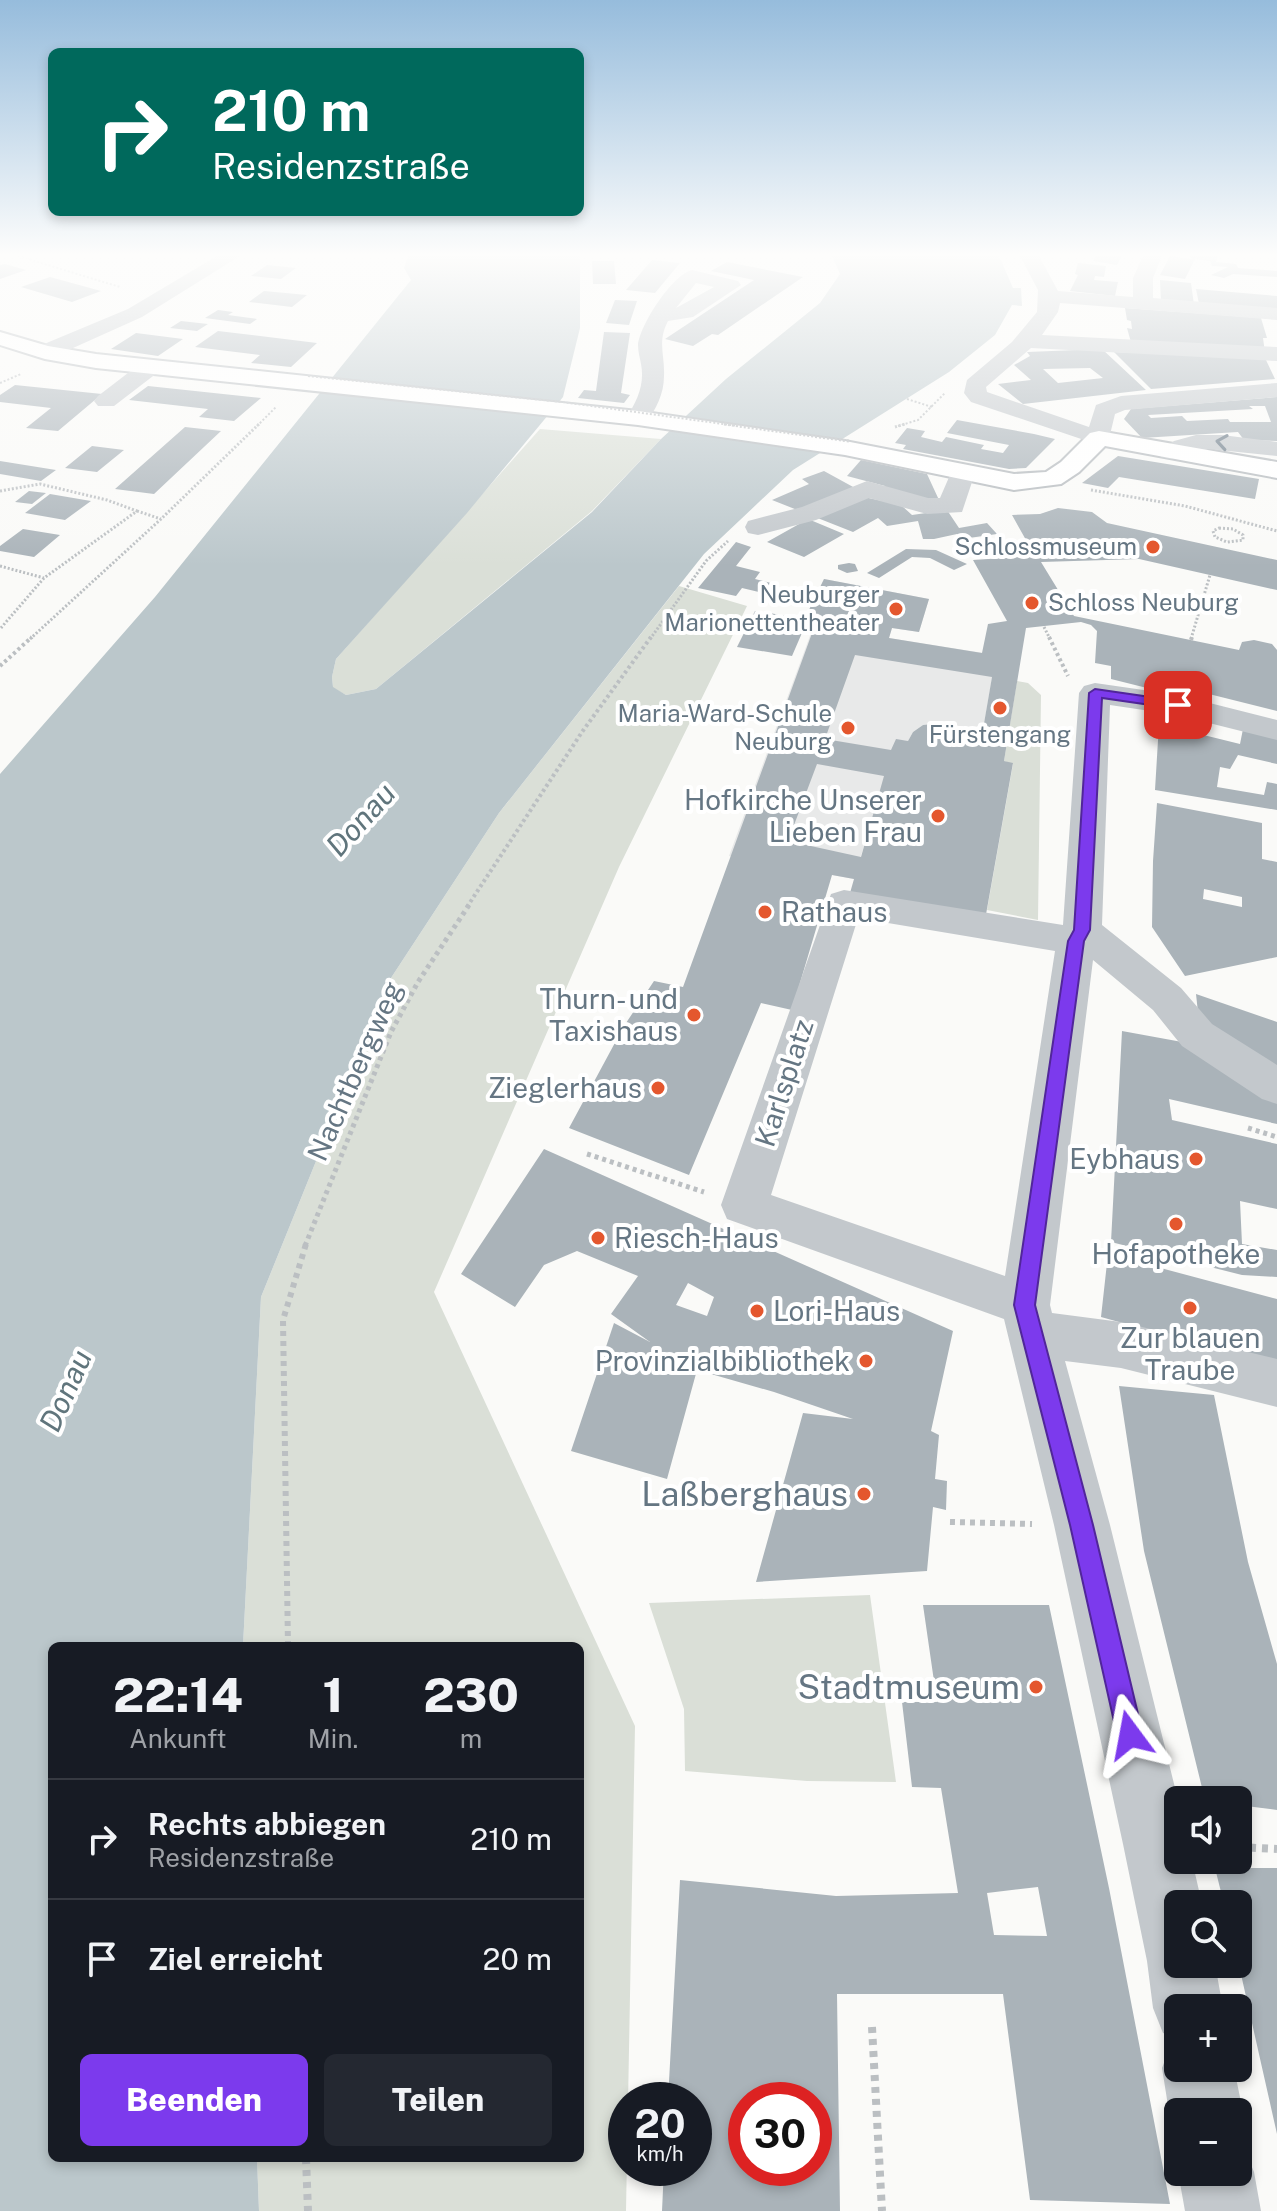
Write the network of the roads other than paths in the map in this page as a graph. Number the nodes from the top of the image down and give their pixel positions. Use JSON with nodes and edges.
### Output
{"nodes":[{"id":1,"x":28,"y":359,"type":"edge"},
{"id":2,"x":92,"y":359,"type":"edge"},
{"id":3,"x":651,"y":359,"type":"edge"},
{"id":4,"x":1004,"y":359,"type":"edge"},
{"id":5,"x":10,"y":367,"type":"dead end"},
{"id":6,"x":149,"y":368,"type":"junction"},
{"id":7,"x":1277,"y":390,"type":"edge"},
{"id":8,"x":106,"y":401,"type":"dead end"},
{"id":9,"x":640,"y":415,"type":"junction"},
{"id":10,"x":1099,"y":438,"type":"junction"},
{"id":11,"x":1277,"y":449,"type":"edge"},
{"id":12,"x":1170,"y":452,"type":"junction"},
{"id":13,"x":1277,"y":470,"type":"edge"},
{"id":14,"x":962,"y":473,"type":"junction"},
{"id":15,"x":758,"y":527,"type":"road end"},
{"id":16,"x":1277,"y":730,"type":"edge"},
{"id":17,"x":1079,"y":936,"type":"junction"},
{"id":18,"x":1277,"y":1087,"type":"edge"},
{"id":19,"x":1029,"y":1320,"type":"junction"},
{"id":20,"x":1277,"y":1383,"type":"edge"},
{"id":21,"x":1165,"y":1890,"type":"edge"},
{"id":22,"x":1219,"y":2186,"type":"edge"},
{"id":23,"x":1223,"y":2211,"type":"edge"}],
"edges":[{"from":1,"to":5,"type":"main road"},
{"from":2,"to":6,"type":"main road"},
{"from":3,"to":9,"type":"street"},
{"from":4,"to":10,"type":"street"},
{"from":6,"to":8,"type":"street"},
{"from":6,"to":9,"type":"main road"},
{"from":7,"to":10,"type":"street"},
{"from":9,"to":14,"type":"main road","bridge":true},
{"from":10,"to":12,"type":"main road"},
{"from":10,"to":14,"type":"main road"},
{"from":11,"to":12,"type":"street","one_way":true},
{"from":12,"to":13,"type":"main road"},
{"from":14,"to":15,"type":"street"},
{"from":16,"to":17,"type":"street"},
{"from":17,"to":18,"type":"street"},
{"from":17,"to":19,"type":"street"},
{"from":17,"to":19,"type":"street","name":"Karlsplatz"},
{"from":19,"to":20,"type":"street"},
{"from":19,"to":21,"type":"street"},
{"from":22,"to":23,"type":"street"}]}
